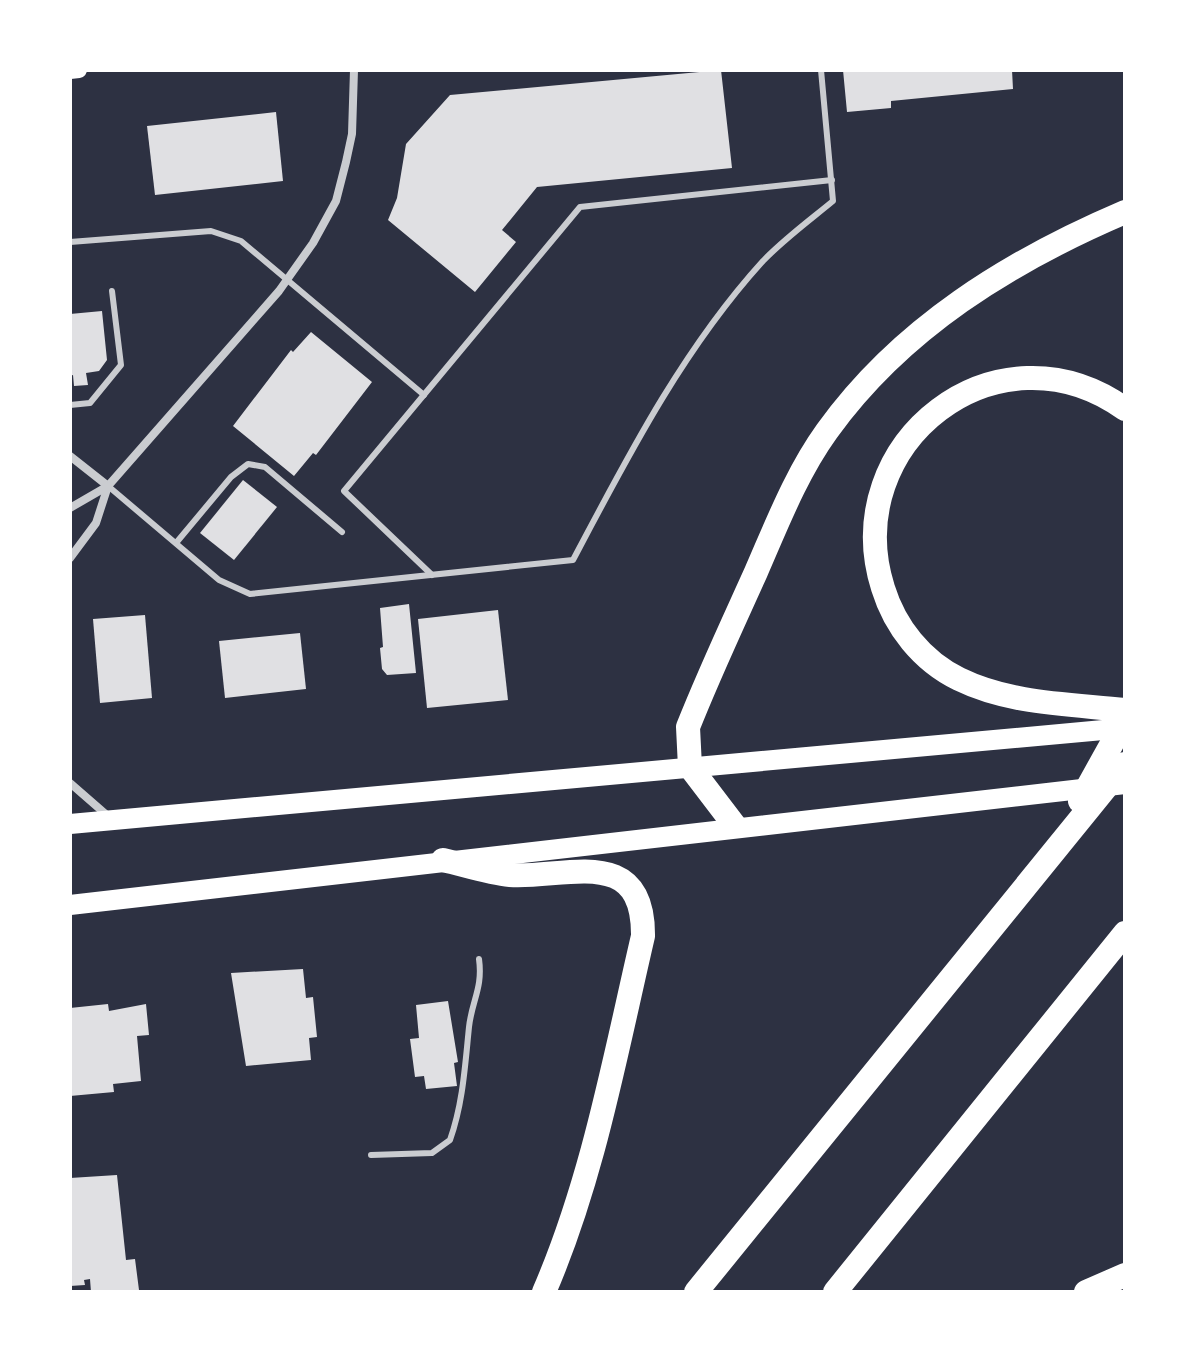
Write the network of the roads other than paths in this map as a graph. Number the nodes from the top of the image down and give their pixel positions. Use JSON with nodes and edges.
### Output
{"nodes":[{"id":1,"x":79,"y":70,"type":"edge"},
{"id":2,"x":354,"y":70,"type":"edge"},
{"id":3,"x":821,"y":70,"type":"edge"},
{"id":4,"x":70,"y":71,"type":"edge"},
{"id":5,"x":832,"y":180,"type":"junction"},
{"id":6,"x":1125,"y":212,"type":"edge"},
{"id":7,"x":70,"y":242,"type":"edge"},
{"id":8,"x":286,"y":279,"type":"junction"},
{"id":9,"x":112,"y":291,"type":"dead end"},
{"id":10,"x":424,"y":395,"type":"junction"},
{"id":11,"x":70,"y":405,"type":"edge"},
{"id":12,"x":1125,"y":409,"type":"edge"},
{"id":13,"x":70,"y":456,"type":"edge"},
{"id":14,"x":108,"y":486,"type":"junction"},
{"id":15,"x":70,"y":508,"type":"edge"},
{"id":16,"x":342,"y":532,"type":"dead end"},
{"id":17,"x":176,"y":543,"type":"junction"},
{"id":18,"x":70,"y":558,"type":"edge"},
{"id":19,"x":432,"y":575,"type":"junction"},
{"id":20,"x":1125,"y":710,"type":"edge"},
{"id":21,"x":1125,"y":720,"type":"edge"},
{"id":22,"x":1125,"y":728,"type":"edge"},
{"id":23,"x":1125,"y":764,"type":"edge"},
{"id":24,"x":690,"y":767,"type":"junction"},
{"id":25,"x":70,"y":783,"type":"edge"},
{"id":26,"x":1125,"y":784,"type":"edge"},
{"id":27,"x":113,"y":820,"type":"junction"},
{"id":28,"x":70,"y":824,"type":"edge"},
{"id":29,"x":735,"y":826,"type":"junction"},
{"id":30,"x":1050,"y":856,"type":"junction"},
{"id":31,"x":443,"y":860,"type":"junction"},
{"id":32,"x":70,"y":905,"type":"edge"},
{"id":33,"x":1125,"y":933,"type":"edge"},
{"id":34,"x":479,"y":959,"type":"dead end"},
{"id":35,"x":371,"y":1155,"type":"dead end"},
{"id":36,"x":1125,"y":1275,"type":"edge"},
{"id":37,"x":544,"y":1292,"type":"edge"},
{"id":38,"x":696,"y":1292,"type":"edge"},
{"id":39,"x":835,"y":1292,"type":"edge"},
{"id":40,"x":1086,"y":1292,"type":"edge"}],
"edges":[{"from":1,"to":4,"type":"main road"},
{"from":2,"to":8,"type":"street"},
{"from":3,"to":5,"type":"lane"},
{"from":5,"to":10,"type":"lane"},
{"from":5,"to":19,"type":"lane"},
{"from":6,"to":24,"type":"highway"},
{"from":7,"to":8,"type":"lane"},
{"from":8,"to":10,"type":"lane"},
{"from":8,"to":14,"type":"street"},
{"from":9,"to":11,"type":"lane"},
{"from":10,"to":19,"type":"lane"},
{"from":12,"to":20,"type":"highway"},
{"from":13,"to":14,"type":"street"},
{"from":14,"to":15,"type":"street"},
{"from":14,"to":17,"type":"lane"},
{"from":14,"to":18,"type":"street"},
{"from":16,"to":17,"type":"lane"},
{"from":17,"to":19,"type":"lane"},
{"from":21,"to":30,"type":"highway"},
{"from":22,"to":24,"type":"main road"},
{"from":23,"to":30,"type":"highway"},
{"from":24,"to":27,"type":"main road"},
{"from":24,"to":29,"type":"highway"},
{"from":25,"to":27,"type":"street"},
{"from":26,"to":29,"type":"main road"},
{"from":27,"to":28,"type":"main road"},
{"from":29,"to":31,"type":"main road"},
{"from":30,"to":38,"type":"highway"},
{"from":31,"to":32,"type":"main road"},
{"from":31,"to":37,"type":"highway"},
{"from":33,"to":39,"type":"highway"},
{"from":34,"to":35,"type":"lane"},
{"from":36,"to":40,"type":"highway"}]}
